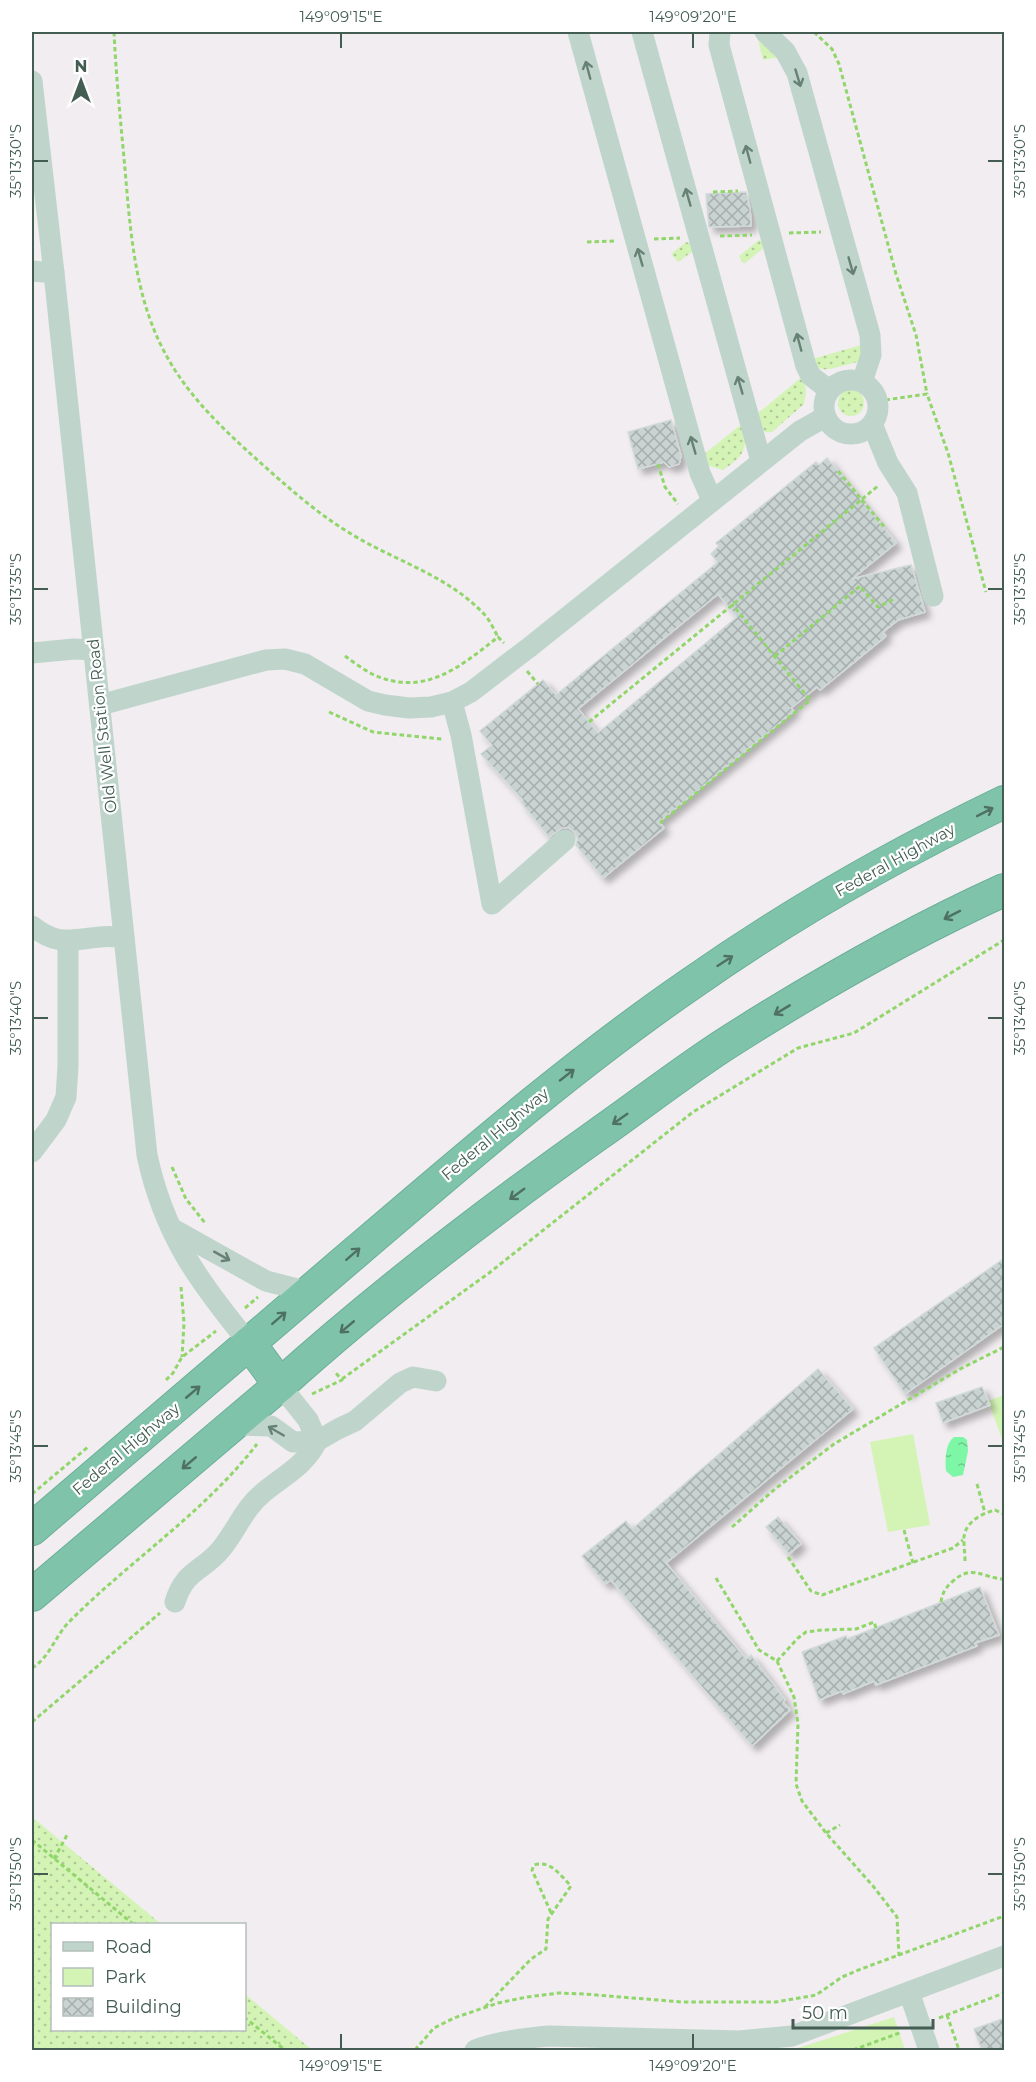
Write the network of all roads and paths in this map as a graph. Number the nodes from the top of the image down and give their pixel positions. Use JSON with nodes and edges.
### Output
{"nodes":[{"id":1,"x":114,"y":32,"type":"edge"},
{"id":2,"x":578,"y":32,"type":"edge"},
{"id":3,"x":642,"y":32,"type":"edge"},
{"id":4,"x":720,"y":32,"type":"edge"},
{"id":5,"x":765,"y":32,"type":"edge"},
{"id":6,"x":814,"y":32,"type":"edge"},
{"id":7,"x":32,"y":81,"type":"edge"},
{"id":8,"x":41,"y":241,"type":"edge"},
{"id":9,"x":32,"y":272,"type":"edge"},
{"id":10,"x":54,"y":273,"type":"junction"},
{"id":11,"x":862,"y":382,"type":"junction"},
{"id":12,"x":829,"y":390,"type":"junction"},
{"id":13,"x":927,"y":394,"type":"junction"},
{"id":14,"x":878,"y":400,"type":"junction"},
{"id":15,"x":825,"y":417,"type":"junction"},
{"id":16,"x":872,"y":424,"type":"junction"},
{"id":17,"x":761,"y":461,"type":"junction"},
{"id":18,"x":658,"y":464,"type":"dead end"},
{"id":19,"x":838,"y":471,"type":"dead end"},
{"id":20,"x":894,"y":473,"type":"junction"},
{"id":21,"x":712,"y":500,"type":"junction"},
{"id":22,"x":861,"y":500,"type":"junction"},
{"id":23,"x":689,"y":518,"type":"junction"},
{"id":24,"x":886,"y":529,"type":"dead end"},
{"id":25,"x":986,"y":592,"type":"dead end"},
{"id":26,"x":933,"y":596,"type":"dead end"},
{"id":27,"x":894,"y":599,"type":"dead end"},
{"id":28,"x":732,"y":604,"type":"junction"},
{"id":29,"x":498,"y":637,"type":"junction"},
{"id":30,"x":94,"y":650,"type":"junction"},
{"id":31,"x":32,"y":653,"type":"edge"},
{"id":32,"x":345,"y":656,"type":"dead end"},
{"id":33,"x":775,"y":656,"type":"junction"},
{"id":34,"x":515,"y":658,"type":"junction"},
{"id":35,"x":538,"y":684,"type":"dead end"},
{"id":36,"x":452,"y":702,"type":"junction"},
{"id":37,"x":100,"y":705,"type":"junction"},
{"id":38,"x":329,"y":712,"type":"dead end"},
{"id":39,"x":589,"y":722,"type":"dead end"},
{"id":40,"x":462,"y":740,"type":"junction"},
{"id":41,"x":1005,"y":802,"type":"edge"},
{"id":42,"x":660,"y":823,"type":"dead end"},
{"id":43,"x":565,"y":840,"type":"dead end"},
{"id":44,"x":1005,"y":890,"type":"edge"},
{"id":45,"x":32,"y":926,"type":"edge"},
{"id":46,"x":124,"y":937,"type":"junction"},
{"id":47,"x":1005,"y":940,"type":"edge"},
{"id":48,"x":68,"y":941,"type":"junction"},
{"id":49,"x":32,"y":1152,"type":"edge"},
{"id":50,"x":168,"y":1157,"type":"dead end"},
{"id":51,"x":208,"y":1227,"type":"dead end"},
{"id":52,"x":171,"y":1228,"type":"junction"},
{"id":53,"x":180,"y":1248,"type":"junction"},
{"id":54,"x":309,"y":1292,"type":"junction"},
{"id":55,"x":249,"y":1343,"type":"junction"},
{"id":56,"x":1005,"y":1347,"type":"edge"},
{"id":57,"x":316,"y":1353,"type":"junction"},
{"id":58,"x":342,"y":1380,"type":"junction"},
{"id":59,"x":436,"y":1381,"type":"dead end"},
{"id":60,"x":162,"y":1384,"type":"dead end"},
{"id":61,"x":287,"y":1394,"type":"junction"},
{"id":62,"x":234,"y":1425,"type":"junction"},
{"id":63,"x":271,"y":1426,"type":"junction"},
{"id":64,"x":316,"y":1441,"type":"junction"},
{"id":65,"x":92,"y":1443,"type":"dead end"},
{"id":66,"x":977,"y":1484,"type":"dead end"},
{"id":67,"x":32,"y":1494,"type":"edge"},
{"id":68,"x":985,"y":1513,"type":"junction"},
{"id":69,"x":1005,"y":1514,"type":"edge"},
{"id":70,"x":732,"y":1527,"type":"dead end"},
{"id":71,"x":32,"y":1529,"type":"edge"},
{"id":72,"x":904,"y":1530,"type":"dead end"},
{"id":73,"x":963,"y":1540,"type":"junction"},
{"id":74,"x":788,"y":1557,"type":"dead end"},
{"id":75,"x":965,"y":1561,"type":"dead end"},
{"id":76,"x":913,"y":1563,"type":"junction"},
{"id":77,"x":716,"y":1578,"type":"dead end"},
{"id":78,"x":1005,"y":1579,"type":"edge"},
{"id":79,"x":32,"y":1595,"type":"edge"},
{"id":80,"x":175,"y":1602,"type":"joint"},
{"id":81,"x":940,"y":1602,"type":"dead end"},
{"id":82,"x":876,"y":1628,"type":"dead end"},
{"id":83,"x":777,"y":1661,"type":"junction"},
{"id":84,"x":32,"y":1668,"type":"edge"},
{"id":85,"x":32,"y":1722,"type":"edge"},
{"id":86,"x":840,"y":1824,"type":"dead end"},
{"id":87,"x":826,"y":1833,"type":"junction"},
{"id":88,"x":67,"y":1835,"type":"dead end"},
{"id":89,"x":32,"y":1840,"type":"edge"},
{"id":90,"x":54,"y":1859,"type":"junction"},
{"id":91,"x":552,"y":1915,"type":"junction"},
{"id":92,"x":1005,"y":1916,"type":"edge"},
{"id":93,"x":132,"y":1923,"type":"edge"},
{"id":94,"x":899,"y":1956,"type":"junction"},
{"id":95,"x":1005,"y":1956,"type":"edge"},
{"id":96,"x":909,"y":1992,"type":"junction"},
{"id":97,"x":484,"y":2008,"type":"junction"},
{"id":98,"x":947,"y":2015,"type":"dead end"},
{"id":99,"x":246,"y":2019,"type":"edge"},
{"id":100,"x":285,"y":2050,"type":"edge"},
{"id":101,"x":415,"y":2050,"type":"edge"},
{"id":102,"x":475,"y":2050,"type":"edge"},
{"id":103,"x":853,"y":2050,"type":"edge"},
{"id":104,"x":858,"y":2050,"type":"edge"},
{"id":105,"x":929,"y":2050,"type":"edge"},
{"id":106,"x":959,"y":2050,"type":"edge"}],
"edges":[{"from":1,"to":29,"type":"path"},
{"from":21,"to":2,"type":"street","one_way":true},
{"from":17,"to":3,"type":"street","one_way":true},
{"from":12,"to":4,"type":"street","one_way":true},
{"from":5,"to":11,"type":"street","one_way":true},
{"from":6,"to":13,"type":"path"},
{"from":7,"to":8,"type":"street","name":"Old Well Station Road"},
{"from":8,"to":10,"type":"street","name":"Old Well Station Road"},
{"from":9,"to":10,"type":"street"},
{"from":10,"to":30,"type":"street","name":"Old Well Station Road"},
{"from":11,"to":12,"type":"street"},
{"from":11,"to":14,"type":"street"},
{"from":12,"to":15,"type":"street"},
{"from":13,"to":14,"type":"path"},
{"from":13,"to":25,"type":"path"},
{"from":14,"to":16,"type":"street"},
{"from":15,"to":16,"type":"street"},
{"from":15,"to":17,"type":"street"},
{"from":16,"to":20,"type":"street"},
{"from":17,"to":21,"type":"street"},
{"from":18,"to":23,"type":"path"},
{"from":19,"to":22,"type":"path"},
{"from":20,"to":22,"type":"path"},
{"from":20,"to":26,"type":"street"},
{"from":21,"to":23,"type":"street"},
{"from":22,"to":24,"type":"path"},
{"from":22,"to":28,"type":"path"},
{"from":23,"to":34,"type":"street"},
{"from":27,"to":33,"type":"path"},
{"from":28,"to":33,"type":"path"},
{"from":28,"to":39,"type":"path"},
{"from":29,"to":32,"type":"path"},
{"from":29,"to":34,"type":"path"},
{"from":30,"to":31,"type":"street"},
{"from":30,"to":37,"type":"street","name":"Old Well Station Road"},
{"from":33,"to":42,"type":"path"},
{"from":34,"to":35,"type":"path"},
{"from":34,"to":36,"type":"street"},
{"from":36,"to":37,"type":"street"},
{"from":36,"to":40,"type":"street"},
{"from":37,"to":46,"type":"street","name":"Old Well Station Road"},
{"from":38,"to":40,"type":"path"},
{"from":40,"to":43,"type":"street"},
{"from":54,"to":41,"type":"highway","name":"Federal Highway","one_way":true},
{"from":44,"to":57,"type":"highway","one_way":true},
{"from":45,"to":48,"type":"street"},
{"from":46,"to":48,"type":"street"},
{"from":46,"to":52,"type":"street","name":"Old Well Station Road"},
{"from":47,"to":58,"type":"path"},
{"from":48,"to":49,"type":"street"},
{"from":50,"to":51,"type":"path"},
{"from":52,"to":53,"type":"street","name":"Old Well Station Road"},
{"from":52,"to":54,"type":"street","one_way":true},
{"from":53,"to":55,"type":"street","name":"Old Well Station Road"},
{"from":53,"to":60,"type":"path"},
{"from":55,"to":54,"type":"highway","name":"Federal Highway","one_way":true},
{"from":55,"to":61,"type":"highway"},
{"from":71,"to":55,"type":"highway","name":"Federal Highway","one_way":true},
{"from":56,"to":70,"type":"path"},
{"from":57,"to":58,"type":"path"},
{"from":57,"to":61,"type":"highway"},
{"from":58,"to":61,"type":"path"},
{"from":59,"to":64,"type":"street"},
{"from":61,"to":62,"type":"highway"},
{"from":61,"to":64,"type":"street"},
{"from":62,"to":63,"type":"street"},
{"from":62,"to":79,"type":"highway","one_way":true},
{"from":64,"to":63,"type":"street","one_way":true},
{"from":63,"to":84,"type":"path"},
{"from":64,"to":80,"type":"street"},
{"from":65,"to":67,"type":"path"},
{"from":66,"to":68,"type":"path"},
{"from":68,"to":69,"type":"path"},
{"from":68,"to":73,"type":"path"},
{"from":72,"to":76,"type":"path"},
{"from":73,"to":75,"type":"path"},
{"from":73,"to":76,"type":"path"},
{"from":74,"to":76,"type":"path"},
{"from":77,"to":83,"type":"path"},
{"from":78,"to":81,"type":"path"},
{"from":80,"to":85,"type":"path"},
{"from":82,"to":83,"type":"path"},
{"from":83,"to":87,"type":"path"},
{"from":86,"to":87,"type":"path"},
{"from":87,"to":94,"type":"path"},
{"from":88,"to":90,"type":"path"},
{"from":89,"to":90,"type":"path"},
{"from":90,"to":93,"type":"path"},
{"from":91,"to":91,"type":"path"},
{"from":91,"to":97,"type":"path"},
{"from":92,"to":94,"type":"path"},
{"from":94,"to":97,"type":"path"},
{"from":95,"to":96,"type":"street"},
{"from":96,"to":102,"type":"street"},
{"from":96,"to":105,"type":"street"},
{"from":97,"to":101,"type":"path"},
{"from":98,"to":106,"type":"path"},
{"from":99,"to":100,"type":"path"},
{"from":103,"to":104,"type":"path"}]}
